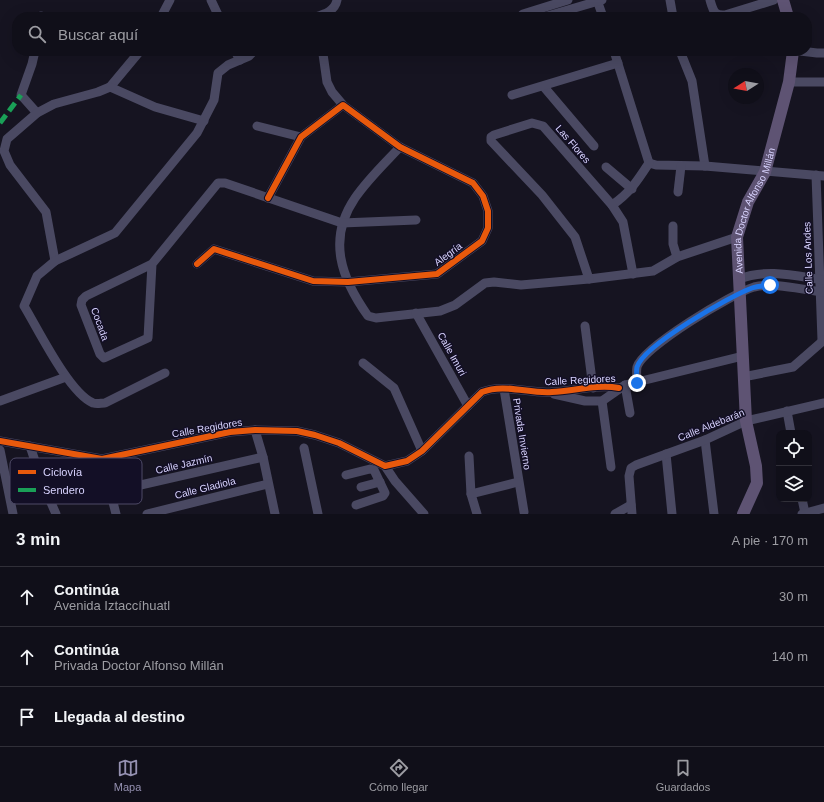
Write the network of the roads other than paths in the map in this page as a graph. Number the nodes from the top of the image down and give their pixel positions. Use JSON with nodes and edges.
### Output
{"nodes":[{"id":1,"x":170,"y":0,"type":"edge"},
{"id":2,"x":211,"y":0,"type":"edge"},
{"id":3,"x":337,"y":0,"type":"edge"},
{"id":4,"x":568,"y":0,"type":"edge"},
{"id":5,"x":599,"y":0,"type":"edge"},
{"id":6,"x":670,"y":0,"type":"edge"},
{"id":7,"x":710,"y":0,"type":"edge"},
{"id":8,"x":774,"y":0,"type":"edge"},
{"id":9,"x":783,"y":0,"type":"edge"},
{"id":10,"x":163,"y":12,"type":"edge"},
{"id":11,"x":217,"y":12,"type":"edge"},
{"id":12,"x":329,"y":12,"type":"edge"},
{"id":13,"x":529,"y":12,"type":"edge"},
{"id":14,"x":560,"y":12,"type":"edge"},
{"id":15,"x":602,"y":12,"type":"edge"},
{"id":16,"x":672,"y":12,"type":"edge"},
{"id":17,"x":714,"y":12,"type":"edge"},
{"id":18,"x":737,"y":12,"type":"edge"},
{"id":19,"x":787,"y":12,"type":"edge"},
{"id":20,"x":812,"y":52,"type":"edge"},
{"id":21,"x":824,"y":53,"type":"edge"},
{"id":22,"x":34,"y":56,"type":"edge"},
{"id":23,"x":136,"y":56,"type":"edge"},
{"id":24,"x":238,"y":56,"type":"edge"},
{"id":25,"x":250,"y":56,"type":"edge"},
{"id":26,"x":322,"y":56,"type":"edge"},
{"id":27,"x":616,"y":56,"type":"edge"},
{"id":28,"x":682,"y":56,"type":"edge"},
{"id":29,"x":792,"y":56,"type":"edge"},
{"id":30,"x":240,"y":60,"type":"junction"},
{"id":31,"x":618,"y":63,"type":"junction"},
{"id":32,"x":789,"y":82,"type":"junction"},
{"id":33,"x":824,"y":82,"type":"edge"},
{"id":34,"x":110,"y":87,"type":"junction"},
{"id":35,"x":544,"y":87,"type":"junction"},
{"id":36,"x":512,"y":95,"type":"dead end"},
{"id":37,"x":344,"y":105,"type":"junction"},
{"id":38,"x":36,"y":113,"type":"junction"},
{"id":39,"x":204,"y":121,"type":"junction"},
{"id":40,"x":257,"y":126,"type":"dead end"},
{"id":41,"x":301,"y":137,"type":"junction"},
{"id":42,"x":594,"y":146,"type":"dead end"},
{"id":43,"x":400,"y":147,"type":"junction"},
{"id":44,"x":2,"y":152,"type":"edge"},
{"id":45,"x":649,"y":163,"type":"junction"},
{"id":46,"x":681,"y":166,"type":"junction"},
{"id":47,"x":705,"y":166,"type":"junction"},
{"id":48,"x":606,"y":167,"type":"dead end"},
{"id":49,"x":765,"y":172,"type":"junction"},
{"id":50,"x":820,"y":176,"type":"edge"},
{"id":51,"x":632,"y":189,"type":"junction"},
{"id":52,"x":678,"y":192,"type":"dead end"},
{"id":53,"x":268,"y":198,"type":"junction"},
{"id":54,"x":612,"y":206,"type":"junction"},
{"id":55,"x":416,"y":220,"type":"dead end"},
{"id":56,"x":342,"y":224,"type":"junction"},
{"id":57,"x":673,"y":226,"type":"dead end"},
{"id":58,"x":737,"y":237,"type":"junction"},
{"id":59,"x":677,"y":257,"type":"junction"},
{"id":60,"x":55,"y":261,"type":"junction"},
{"id":61,"x":152,"y":264,"type":"junction"},
{"id":62,"x":197,"y":264,"type":"dead end"},
{"id":63,"x":633,"y":274,"type":"junction"},
{"id":64,"x":589,"y":279,"type":"junction"},
{"id":65,"x":739,"y":279,"type":"junction"},
{"id":66,"x":822,"y":280,"type":"edge"},
{"id":67,"x":348,"y":282,"type":"junction"},
{"id":68,"x":822,"y":292,"type":"edge"},
{"id":69,"x":740,"y":293,"type":"junction"},
{"id":70,"x":416,"y":314,"type":"junction"},
{"id":71,"x":584,"y":326,"type":"dead end"},
{"id":72,"x":823,"y":340,"type":"edge"},
{"id":73,"x":743,"y":356,"type":"junction"},
{"id":74,"x":363,"y":363,"type":"dead end"},
{"id":75,"x":164,"y":372,"type":"dead end"},
{"id":76,"x":66,"y":377,"type":"junction"},
{"id":77,"x":744,"y":377,"type":"junction"},
{"id":78,"x":637,"y":383,"type":"junction"},
{"id":79,"x":622,"y":387,"type":"junction"},
{"id":80,"x":593,"y":388,"type":"junction"},
{"id":81,"x":504,"y":389,"type":"junction"},
{"id":82,"x":551,"y":393,"type":"junction"},
{"id":83,"x":0,"y":401,"type":"edge"},
{"id":84,"x":602,"y":402,"type":"junction"},
{"id":85,"x":824,"y":403,"type":"edge"},
{"id":86,"x":468,"y":406,"type":"junction"},
{"id":87,"x":787,"y":411,"type":"junction"},
{"id":88,"x":630,"y":413,"type":"dead end"},
{"id":89,"x":746,"y":421,"type":"junction"},
{"id":90,"x":255,"y":430,"type":"junction"},
{"id":91,"x":790,"y":430,"type":"edge"},
{"id":92,"x":704,"y":440,"type":"junction"},
{"id":93,"x":0,"y":442,"type":"edge"},
{"id":94,"x":30,"y":446,"type":"junction"},
{"id":95,"x":304,"y":448,"type":"dead end"},
{"id":96,"x":0,"y":450,"type":"edge"},
{"id":97,"x":422,"y":451,"type":"junction"},
{"id":98,"x":666,"y":454,"type":"junction"},
{"id":99,"x":469,"y":456,"type":"dead end"},
{"id":100,"x":263,"y":457,"type":"junction"},
{"id":101,"x":35,"y":458,"type":"edge"},
{"id":102,"x":96,"y":458,"type":"edge"},
{"id":103,"x":107,"y":458,"type":"edge"},
{"id":104,"x":385,"y":466,"type":"junction"},
{"id":105,"x":611,"y":467,"type":"dead end"},
{"id":106,"x":346,"y":475,"type":"dead end"},
{"id":107,"x":395,"y":481,"type":"junction"},
{"id":108,"x":518,"y":482,"type":"junction"},
{"id":109,"x":268,"y":484,"type":"junction"},
{"id":110,"x":142,"y":485,"type":"edge"},
{"id":111,"x":381,"y":485,"type":"junction"},
{"id":112,"x":361,"y":487,"type":"dead end"},
{"id":113,"x":471,"y":494,"type":"junction"},
{"id":114,"x":10,"y":499,"type":"edge"},
{"id":115,"x":802,"y":502,"type":"edge"},
{"id":116,"x":11,"y":504,"type":"edge"},
{"id":117,"x":52,"y":504,"type":"edge"},
{"id":118,"x":113,"y":504,"type":"edge"},
{"id":119,"x":356,"y":505,"type":"dead end"},
{"id":120,"x":824,"y":508,"type":"edge"},
{"id":121,"x":631,"y":510,"type":"edge"},
{"id":122,"x":524,"y":512,"type":"dead end"},
{"id":123,"x":13,"y":514,"type":"edge"},
{"id":124,"x":56,"y":514,"type":"edge"},
{"id":125,"x":116,"y":514,"type":"edge"},
{"id":126,"x":147,"y":514,"type":"edge"},
{"id":127,"x":273,"y":514,"type":"edge"},
{"id":128,"x":318,"y":514,"type":"edge"},
{"id":129,"x":424,"y":514,"type":"edge"},
{"id":130,"x":477,"y":514,"type":"edge"},
{"id":131,"x":615,"y":514,"type":"edge"},
{"id":132,"x":672,"y":514,"type":"edge"},
{"id":133,"x":714,"y":514,"type":"edge"},
{"id":134,"x":743,"y":514,"type":"edge"},
{"id":135,"x":803,"y":514,"type":"edge"}],
"edges":[{"from":1,"to":10,"type":"street"},
{"from":2,"to":11,"type":"street"},
{"from":3,"to":12,"type":"street"},
{"from":4,"to":13,"type":"street"},
{"from":5,"to":14,"type":"street"},
{"from":5,"to":15,"type":"street"},
{"from":6,"to":16,"type":"street"},
{"from":7,"to":17,"type":"street"},
{"from":8,"to":18,"type":"street"},
{"from":9,"to":19,"type":"main road"},
{"from":20,"to":21,"type":"street"},
{"from":22,"to":38,"type":"street"},
{"from":23,"to":34,"type":"street"},
{"from":24,"to":30,"type":"street"},
{"from":25,"to":30,"type":"street"},
{"from":26,"to":37,"type":"street","name":"Alegría"},
{"from":27,"to":31,"type":"street"},
{"from":28,"to":47,"type":"street"},
{"from":29,"to":32,"type":"main road","name":"Avenida Doctor Alfonso Millán"},
{"from":30,"to":39,"type":"street"},
{"from":31,"to":35,"type":"street"},
{"from":31,"to":45,"type":"street"},
{"from":32,"to":33,"type":"street"},
{"from":32,"to":49,"type":"main road","name":"Avenida Doctor Alfonso Millán"},
{"from":34,"to":38,"type":"street"},
{"from":34,"to":39,"type":"street"},
{"from":35,"to":36,"type":"street"},
{"from":35,"to":42,"type":"street"},
{"from":37,"to":41,"type":"street"},
{"from":37,"to":43,"type":"street","name":"Alegría"},
{"from":38,"to":44,"type":"street"},
{"from":39,"to":60,"type":"street"},
{"from":40,"to":41,"type":"street"},
{"from":41,"to":53,"type":"street"},
{"from":43,"to":56,"type":"street"},
{"from":43,"to":67,"type":"street","name":"Alegría"},
{"from":44,"to":60,"type":"street"},
{"from":45,"to":46,"type":"street"},
{"from":45,"to":51,"type":"street"},
{"from":46,"to":47,"type":"street"},
{"from":46,"to":52,"type":"street"},
{"from":47,"to":49,"type":"street"},
{"from":48,"to":51,"type":"street"},
{"from":49,"to":50,"type":"street"},
{"from":49,"to":58,"type":"main road","name":"Avenida Doctor Alfonso Millán"},
{"from":50,"to":66,"type":"street","name":"Calle Los Andes"},
{"from":51,"to":54,"type":"street"},
{"from":53,"to":56,"type":"street","name":"Cocada"},
{"from":53,"to":61,"type":"street","name":"Cocada"},
{"from":54,"to":63,"type":"street","name":"Las Flores"},
{"from":54,"to":64,"type":"street","name":"Las Flores"},
{"from":55,"to":56,"type":"street"},
{"from":56,"to":67,"type":"street"},
{"from":57,"to":59,"type":"street"},
{"from":58,"to":59,"type":"street"},
{"from":58,"to":65,"type":"main road","name":"Avenida Doctor Alfonso Millán"},
{"from":59,"to":63,"type":"street"},
{"from":60,"to":76,"type":"street"},
{"from":61,"to":61,"type":"street","name":"Cocada"},
{"from":62,"to":67,"type":"street","name":"Alegría"},
{"from":63,"to":64,"type":"street"},
{"from":64,"to":70,"type":"street"},
{"from":65,"to":66,"type":"street"},
{"from":65,"to":69,"type":"main road","name":"Avenida Doctor Alfonso Millán"},
{"from":66,"to":68,"type":"street","name":"Calle Los Andes"},
{"from":67,"to":70,"type":"street"},
{"from":68,"to":69,"type":"street"},
{"from":68,"to":72,"type":"street","name":"Calle Los Andes"},
{"from":69,"to":73,"type":"main road","name":"Avenida Doctor Alfonso Millán"},
{"from":69,"to":78,"type":"street"},
{"from":70,"to":86,"type":"street","name":"Calle Imuri"},
{"from":71,"to":80,"type":"street"},
{"from":72,"to":77,"type":"street"},
{"from":73,"to":77,"type":"main road","name":"Avenida Doctor Alfonso Millán"},
{"from":73,"to":78,"type":"street","name":"Calle Regidores"},
{"from":74,"to":97,"type":"street"},
{"from":75,"to":76,"type":"street"},
{"from":76,"to":83,"type":"street"},
{"from":77,"to":89,"type":"main road","name":"Avenida Doctor Alfonso Millán"},
{"from":78,"to":79,"type":"street","name":"Calle Regidores"},
{"from":79,"to":80,"type":"street","name":"Calle Regidores"},
{"from":79,"to":84,"type":"street","name":"Calle Regidores"},
{"from":79,"to":88,"type":"street"},
{"from":80,"to":82,"type":"street","name":"Calle Regidores"},
{"from":81,"to":82,"type":"street","name":"Calle Regidores"},
{"from":81,"to":86,"type":"street","name":"Calle Regidores"},
{"from":81,"to":108,"type":"street","name":"Privada Invierno"},
{"from":82,"to":84,"type":"street","name":"Calle Regidores"},
{"from":84,"to":105,"type":"street"},
{"from":85,"to":87,"type":"street","name":"Calle Aldebarán"},
{"from":86,"to":97,"type":"street","name":"Calle Regidores"},
{"from":87,"to":89,"type":"street","name":"Calle Aldebarán"},
{"from":87,"to":91,"type":"street"},
{"from":89,"to":92,"type":"street","name":"Calle Aldebarán"},
{"from":89,"to":134,"type":"main road","name":"Avenida Doctor Alfonso Millán"},
{"from":90,"to":100,"type":"street"},
{"from":90,"to":103,"type":"street","name":"Calle Regidores"},
{"from":90,"to":104,"type":"street","name":"Calle Regidores"},
{"from":92,"to":98,"type":"street","name":"Calle Aldebarán"},
{"from":92,"to":133,"type":"street"},
{"from":93,"to":94,"type":"street","name":"Calle Regidores"},
{"from":94,"to":101,"type":"street"},
{"from":94,"to":102,"type":"street","name":"Calle Regidores"},
{"from":95,"to":128,"type":"street"},
{"from":96,"to":114,"type":"street"},
{"from":97,"to":104,"type":"street","name":"Calle Regidores"},
{"from":98,"to":121,"type":"street","name":"Calle Aldebarán"},
{"from":98,"to":132,"type":"street"},
{"from":99,"to":113,"type":"street"},
{"from":100,"to":109,"type":"street"},
{"from":100,"to":110,"type":"street","name":"Calle Jazmín"},
{"from":104,"to":107,"type":"street"},
{"from":106,"to":111,"type":"street"},
{"from":107,"to":111,"type":"street"},
{"from":107,"to":129,"type":"street"},
{"from":108,"to":113,"type":"street","name":"Privada Invierno"},
{"from":108,"to":122,"type":"street","name":"Privada Invierno"},
{"from":109,"to":126,"type":"street","name":"Calle Gladiola"},
{"from":109,"to":127,"type":"street"},
{"from":111,"to":112,"type":"street"},
{"from":111,"to":119,"type":"street"},
{"from":113,"to":130,"type":"street"},
{"from":115,"to":135,"type":"street"},
{"from":116,"to":123,"type":"street"},
{"from":117,"to":124,"type":"street"},
{"from":118,"to":125,"type":"street"},
{"from":120,"to":135,"type":"street"},
{"from":121,"to":131,"type":"street"}]}
